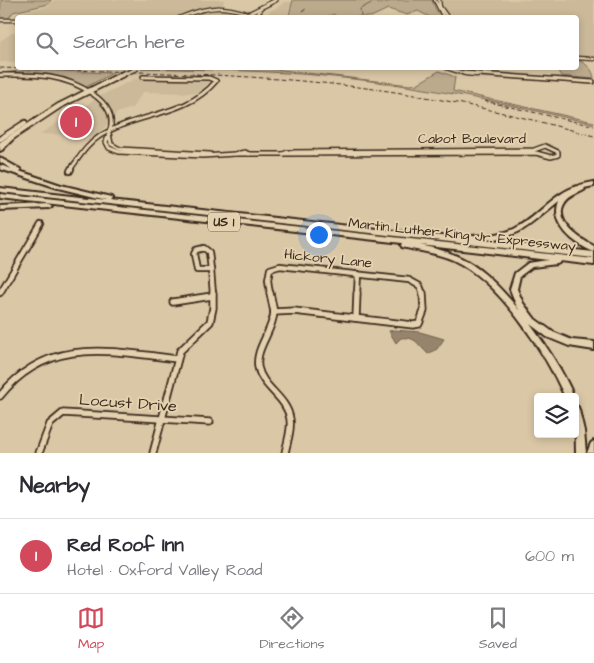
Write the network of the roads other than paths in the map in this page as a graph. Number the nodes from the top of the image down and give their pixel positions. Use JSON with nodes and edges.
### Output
{"nodes":[{"id":1,"x":276,"y":0,"type":"edge"},
{"id":2,"x":281,"y":0,"type":"edge"},
{"id":3,"x":435,"y":0,"type":"edge"},
{"id":4,"x":438,"y":0,"type":"edge"},
{"id":5,"x":229,"y":4,"type":"dead end"},
{"id":6,"x":224,"y":6,"type":"junction"},
{"id":7,"x":258,"y":11,"type":"junction"},
{"id":8,"x":248,"y":14,"type":"edge"},
{"id":9,"x":186,"y":15,"type":"edge"},
{"id":10,"x":258,"y":15,"type":"edge"},
{"id":11,"x":442,"y":15,"type":"edge"},
{"id":12,"x":446,"y":15,"type":"edge"},
{"id":13,"x":14,"y":16,"type":"dead end"},
{"id":14,"x":0,"y":20,"type":"edge"},
{"id":15,"x":10,"y":20,"type":"junction"},
{"id":16,"x":15,"y":20,"type":"edge"},
{"id":17,"x":579,"y":57,"type":"edge"},
{"id":18,"x":594,"y":58,"type":"edge"},
{"id":19,"x":127,"y":70,"type":"edge"},
{"id":20,"x":133,"y":70,"type":"edge"},
{"id":21,"x":452,"y":70,"type":"edge"},
{"id":22,"x":0,"y":74,"type":"edge"},
{"id":23,"x":143,"y":77,"type":"dead end"},
{"id":24,"x":593,"y":82,"type":"edge"},
{"id":25,"x":85,"y":91,"type":"junction"},
{"id":26,"x":110,"y":132,"type":"junction"},
{"id":27,"x":14,"y":135,"type":"junction"},
{"id":28,"x":0,"y":140,"type":"edge"},
{"id":29,"x":0,"y":145,"type":"edge"},
{"id":30,"x":0,"y":149,"type":"edge"},
{"id":31,"x":283,"y":154,"type":"junction"},
{"id":32,"x":0,"y":160,"type":"edge"},
{"id":33,"x":0,"y":167,"type":"edge"},
{"id":34,"x":70,"y":171,"type":"dead end"},
{"id":35,"x":40,"y":180,"type":"junction"},
{"id":36,"x":594,"y":186,"type":"edge"},
{"id":37,"x":0,"y":190,"type":"edge"},
{"id":38,"x":0,"y":196,"type":"edge"},
{"id":39,"x":150,"y":206,"type":"junction"},
{"id":40,"x":85,"y":207,"type":"junction"},
{"id":41,"x":0,"y":208,"type":"edge"},
{"id":42,"x":41,"y":224,"type":"dead end"},
{"id":43,"x":430,"y":236,"type":"junction"},
{"id":44,"x":363,"y":237,"type":"junction"},
{"id":45,"x":594,"y":249,"type":"edge"},
{"id":46,"x":593,"y":259,"type":"edge"},
{"id":47,"x":211,"y":270,"type":"junction"},
{"id":48,"x":358,"y":274,"type":"junction"},
{"id":49,"x":0,"y":293,"type":"edge"},
{"id":50,"x":212,"y":296,"type":"junction"},
{"id":51,"x":173,"y":302,"type":"dead end"},
{"id":52,"x":274,"y":312,"type":"junction"},
{"id":53,"x":356,"y":318,"type":"junction"},
{"id":54,"x":594,"y":346,"type":"edge"},
{"id":55,"x":177,"y":359,"type":"junction"},
{"id":56,"x":568,"y":393,"type":"edge"},
{"id":57,"x":0,"y":396,"type":"edge"},
{"id":58,"x":162,"y":420,"type":"junction"},
{"id":59,"x":210,"y":422,"type":"dead end"},
{"id":60,"x":579,"y":428,"type":"edge"},
{"id":61,"x":594,"y":446,"type":"edge"},
{"id":62,"x":40,"y":453,"type":"edge"},
{"id":63,"x":153,"y":453,"type":"edge"},
{"id":64,"x":285,"y":453,"type":"edge"},
{"id":65,"x":581,"y":453,"type":"edge"},
{"id":66,"x":592,"y":453,"type":"edge"}],
"edges":[{"from":1,"to":7,"type":"main road"},
{"from":2,"to":7,"type":"main road"},
{"from":3,"to":11,"type":"street"},
{"from":4,"to":12,"type":"street"},
{"from":5,"to":6,"type":"street"},
{"from":6,"to":8,"type":"street"},
{"from":6,"to":9,"type":"street"},
{"from":7,"to":8,"type":"main road"},
{"from":7,"to":8,"type":"main road"},
{"from":7,"to":10,"type":"main road"},
{"from":13,"to":15,"type":"street"},
{"from":14,"to":15,"type":"street"},
{"from":15,"to":16,"type":"street"},
{"from":17,"to":18,"type":"street"},
{"from":19,"to":25,"type":"main road","bridge":true},
{"from":20,"to":25,"type":"main road","bridge":true},
{"from":21,"to":24,"type":"street"},
{"from":22,"to":25,"type":"street"},
{"from":23,"to":26,"type":"street"},
{"from":25,"to":26,"type":"street"},
{"from":25,"to":27,"type":"main road"},
{"from":25,"to":28,"type":"main road"},
{"from":26,"to":31,"type":"street","name":"Cabot Boulevard"},
{"from":26,"to":34,"type":"street"},
{"from":27,"to":29,"type":"main road"},
{"from":27,"to":30,"type":"highway"},
{"from":31,"to":31,"type":"street","name":"Cabot Boulevard"},
{"from":32,"to":35,"type":"highway"},
{"from":33,"to":35,"type":"highway"},
{"from":35,"to":39,"type":"highway"},
{"from":36,"to":43,"type":"highway"},
{"from":36,"to":45,"type":"highway"},
{"from":37,"to":39,"type":"highway","name":"Martin Luther King Jr. Expressway","number":"US 1"},
{"from":38,"to":40,"type":"highway","name":"Martin Luther King Jr. Expressway","number":"US 1"},
{"from":39,"to":43,"type":"highway","name":"Martin Luther King Jr. Expressway","number":"US 1"},
{"from":40,"to":41,"type":"highway"},
{"from":40,"to":44,"type":"highway","name":"Martin Luther King Jr. Expressway","number":"US 1"},
{"from":42,"to":49,"type":"street"},
{"from":43,"to":46,"type":"highway","name":"Martin Luther King Jr. Expressway","number":"US 1"},
{"from":44,"to":46,"type":"highway","name":"Martin Luther King Jr. Expressway","number":"US 1"},
{"from":44,"to":56,"type":"highway"},
{"from":46,"to":54,"type":"highway"},
{"from":47,"to":47,"type":"street"},
{"from":47,"to":50,"type":"street"},
{"from":48,"to":52,"type":"street","name":"Hickory Lane"},
{"from":48,"to":53,"type":"street"},
{"from":48,"to":53,"type":"street","name":"Hickory Lane"},
{"from":50,"to":51,"type":"street"},
{"from":50,"to":55,"type":"street"},
{"from":52,"to":53,"type":"street","name":"Hickory Lane"},
{"from":52,"to":64,"type":"street","name":"Hickory Lane"},
{"from":55,"to":57,"type":"street"},
{"from":55,"to":58,"type":"street"},
{"from":58,"to":59,"type":"street","name":"Locust Drive"},
{"from":58,"to":62,"type":"street","name":"Locust Drive"},
{"from":58,"to":63,"type":"street"},
{"from":60,"to":65,"type":"highway"},
{"from":61,"to":66,"type":"highway"}]}
